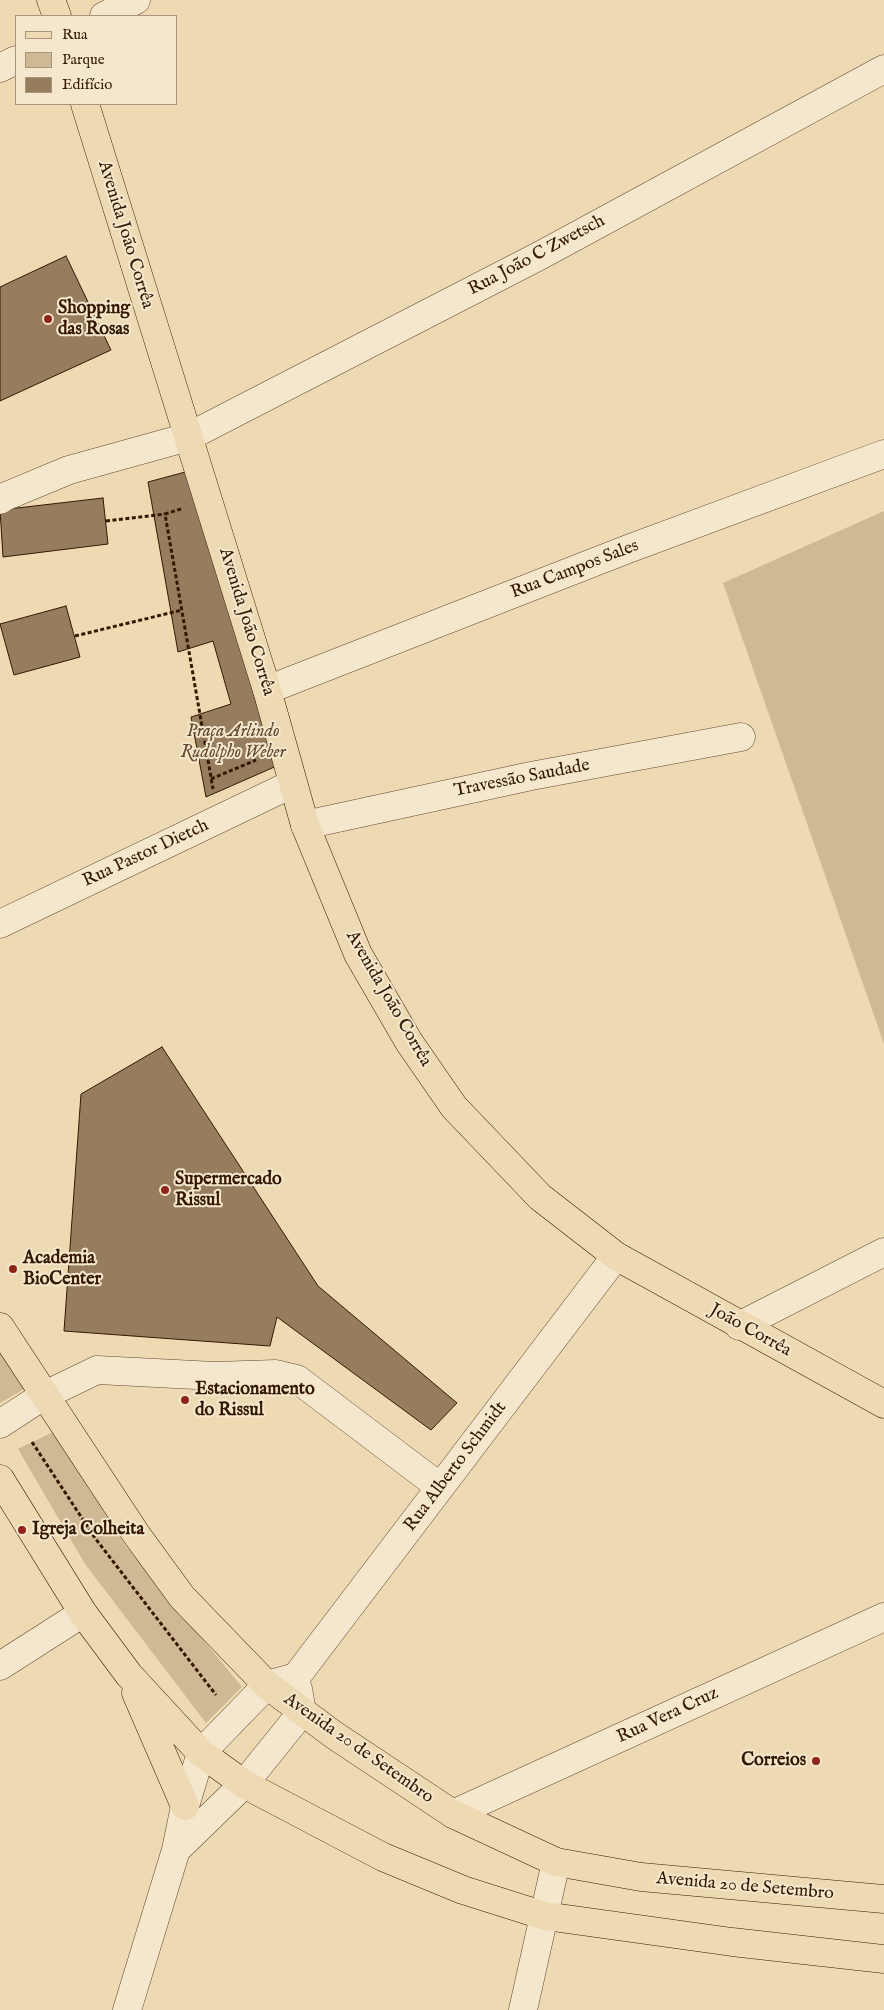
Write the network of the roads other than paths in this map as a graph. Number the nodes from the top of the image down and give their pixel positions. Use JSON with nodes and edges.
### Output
{"nodes":[{"id":1,"x":51,"y":0,"type":"edge"},
{"id":2,"x":136,"y":0,"type":"edge"},
{"id":3,"x":57,"y":15,"type":"edge"},
{"id":4,"x":106,"y":15,"type":"edge"},
{"id":5,"x":15,"y":60,"type":"edge"},
{"id":6,"x":0,"y":68,"type":"edge"},
{"id":7,"x":884,"y":69,"type":"edge"},
{"id":8,"x":85,"y":105,"type":"edge"},
{"id":9,"x":188,"y":437,"type":"junction"},
{"id":10,"x":884,"y":454,"type":"edge"},
{"id":11,"x":0,"y":500,"type":"edge"},
{"id":12,"x":267,"y":690,"type":"junction"},
{"id":13,"x":741,"y":737,"type":"dead end"},
{"id":14,"x":292,"y":784,"type":"junction"},
{"id":15,"x":304,"y":825,"type":"junction"},
{"id":16,"x":0,"y":924,"type":"edge"},
{"id":17,"x":884,"y":1252,"type":"edge"},
{"id":18,"x":616,"y":1256,"type":"junction"},
{"id":19,"x":739,"y":1326,"type":"junction"},
{"id":20,"x":0,"y":1327,"type":"edge"},
{"id":21,"x":43,"y":1396,"type":"junction"},
{"id":22,"x":884,"y":1404,"type":"edge"},
{"id":23,"x":0,"y":1424,"type":"edge"},
{"id":24,"x":0,"y":1480,"type":"edge"},
{"id":25,"x":440,"y":1487,"type":"junction"},
{"id":26,"x":83,"y":1613,"type":"junction"},
{"id":27,"x":884,"y":1617,"type":"edge"},
{"id":28,"x":0,"y":1666,"type":"edge"},
{"id":29,"x":129,"y":1675,"type":"junction"},
{"id":30,"x":296,"y":1678,"type":"junction"},
{"id":31,"x":267,"y":1685,"type":"junction"},
{"id":32,"x":302,"y":1712,"type":"junction"},
{"id":33,"x":201,"y":1753,"type":"junction"},
{"id":34,"x":244,"y":1784,"type":"junction"},
{"id":35,"x":185,"y":1806,"type":"junction"},
{"id":36,"x":453,"y":1814,"type":"junction"},
{"id":37,"x":176,"y":1850,"type":"junction"},
{"id":38,"x":556,"y":1862,"type":"junction"},
{"id":39,"x":884,"y":1899,"type":"edge"},
{"id":40,"x":545,"y":1916,"type":"junction"},
{"id":41,"x":884,"y":1959,"type":"edge"},
{"id":42,"x":127,"y":2010,"type":"edge"},
{"id":43,"x":523,"y":2010,"type":"edge"}],
"edges":[{"from":1,"to":3,"type":"main road"},
{"from":2,"to":4,"type":"street"},
{"from":5,"to":6,"type":"street"},
{"from":7,"to":9,"type":"street","name":"Rua João C Zwetsch"},
{"from":8,"to":9,"type":"main road","name":"Avenida João Corrêa"},
{"from":9,"to":11,"type":"street","name":"Rua João C Zwetsch"},
{"from":9,"to":12,"type":"main road","name":"Avenida João Corrêa"},
{"from":10,"to":12,"type":"street","name":"Rua Campos Sales"},
{"from":12,"to":14,"type":"main road","name":"Avenida João Corrêa"},
{"from":13,"to":15,"type":"street","name":"Travessão Saudade"},
{"from":14,"to":15,"type":"main road","name":"Avenida João Corrêa"},
{"from":14,"to":16,"type":"street","name":"Rua Pastor Dietch"},
{"from":15,"to":18,"type":"main road","name":"Avenida João Corrêa"},
{"from":17,"to":19,"type":"street"},
{"from":18,"to":19,"type":"main road","name":"João Corrêa"},
{"from":18,"to":25,"type":"street","name":"Rua Alberto Schmidt"},
{"from":19,"to":22,"type":"main road","name":"João Corrêa"},
{"from":20,"to":21,"type":"main road","name":"Avenida 20 de Setembro"},
{"from":21,"to":23,"type":"street"},
{"from":21,"to":25,"type":"street"},
{"from":21,"to":31,"type":"main road","name":"Avenida 20 de Setembro"},
{"from":24,"to":26,"type":"main road"},
{"from":25,"to":30,"type":"street","name":"Rua Alberto Schmidt"},
{"from":26,"to":28,"type":"street"},
{"from":26,"to":29,"type":"main road"},
{"from":27,"to":36,"type":"street","name":"Rua Vera Cruz"},
{"from":29,"to":33,"type":"main road"},
{"from":29,"to":35,"type":"main road"},
{"from":30,"to":31,"type":"street"},
{"from":30,"to":32,"type":"street"},
{"from":31,"to":32,"type":"main road","name":"Avenida 20 de Setembro"},
{"from":31,"to":33,"type":"street"},
{"from":32,"to":34,"type":"street"},
{"from":32,"to":36,"type":"main road","name":"Avenida 20 de Setembro"},
{"from":33,"to":34,"type":"main road"},
{"from":33,"to":35,"type":"street"},
{"from":34,"to":37,"type":"street"},
{"from":34,"to":40,"type":"main road"},
{"from":35,"to":37,"type":"street"},
{"from":36,"to":38,"type":"main road","name":"Avenida 20 de Setembro"},
{"from":37,"to":42,"type":"street"},
{"from":38,"to":39,"type":"main road","name":"Avenida 20 de Setembro"},
{"from":38,"to":40,"type":"street"},
{"from":40,"to":41,"type":"main road"},
{"from":40,"to":43,"type":"street"}]}
